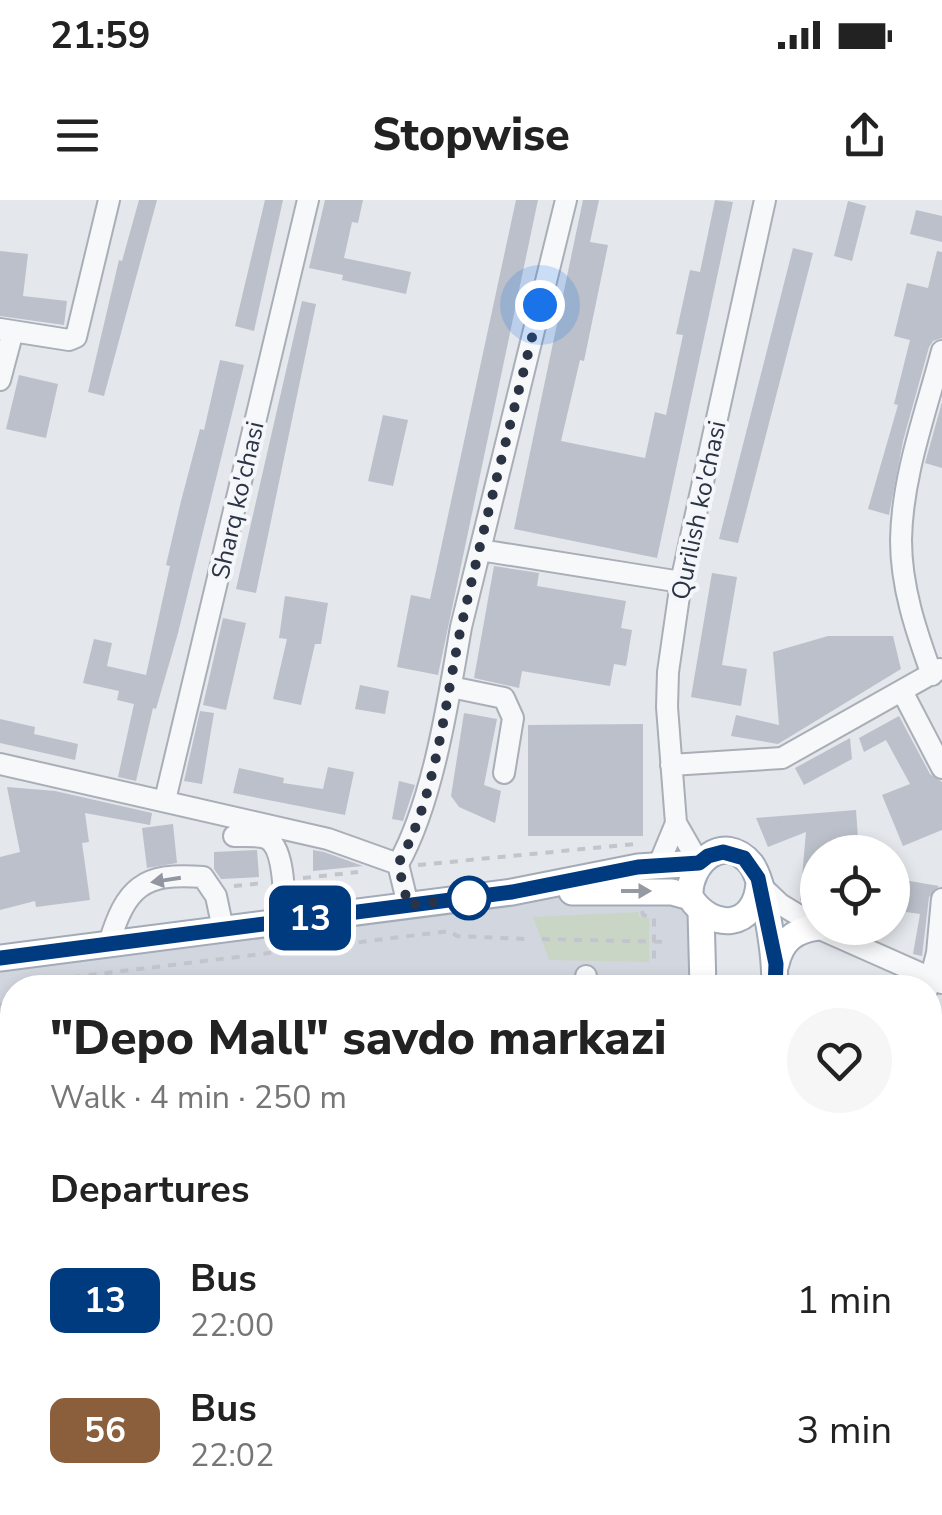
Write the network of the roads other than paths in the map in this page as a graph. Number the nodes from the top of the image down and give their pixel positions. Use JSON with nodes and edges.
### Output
{"nodes":[{"id":1,"x":109,"y":200,"type":"edge"},
{"id":2,"x":308,"y":200,"type":"edge"},
{"id":3,"x":566,"y":200,"type":"edge"},
{"id":4,"x":765,"y":200,"type":"edge"},
{"id":5,"x":7,"y":330,"type":"edge"},
{"id":6,"x":942,"y":351,"type":"edge"},
{"id":7,"x":0,"y":380,"type":"edge"},
{"id":8,"x":480,"y":550,"type":"junction"},
{"id":9,"x":681,"y":582,"type":"junction"},
{"id":10,"x":937,"y":672,"type":"edge"},
{"id":11,"x":451,"y":688,"type":"junction"},
{"id":12,"x":903,"y":692,"type":"junction"},
{"id":13,"x":0,"y":764,"type":"edge"},
{"id":14,"x":671,"y":765,"type":"junction"},
{"id":15,"x":942,"y":768,"type":"edge"},
{"id":16,"x":504,"y":772,"type":"dead end"},
{"id":17,"x":165,"y":800,"type":"junction"},
{"id":18,"x":676,"y":824,"type":"junction"},
{"id":19,"x":234,"y":836,"type":"dead end"},
{"id":20,"x":699,"y":863,"type":"junction"},
{"id":21,"x":398,"y":864,"type":"junction"},
{"id":22,"x":659,"y":864,"type":"junction"},
{"id":23,"x":759,"y":883,"type":"junction"},
{"id":24,"x":512,"y":892,"type":"junction"},
{"id":25,"x":942,"y":898,"type":"edge"},
{"id":26,"x":408,"y":905,"type":"junction"},
{"id":27,"x":695,"y":905,"type":"junction"},
{"id":28,"x":734,"y":920,"type":"junction"},
{"id":29,"x":285,"y":921,"type":"junction"},
{"id":30,"x":768,"y":923,"type":"junction"},
{"id":31,"x":223,"y":929,"type":"junction"},
{"id":32,"x":800,"y":931,"type":"edge"},
{"id":33,"x":108,"y":944,"type":"junction"},
{"id":34,"x":855,"y":945,"type":"edge"},
{"id":35,"x":0,"y":958,"type":"edge"},
{"id":36,"x":711,"y":975,"type":"edge"},
{"id":37,"x":771,"y":975,"type":"edge"},
{"id":38,"x":772,"y":975,"type":"edge"},
{"id":39,"x":917,"y":975,"type":"edge"},
{"id":40,"x":934,"y":975,"type":"edge"}],
"edges":[{"from":1,"to":5,"type":"street"},
{"from":2,"to":17,"type":"street","name":"Sharq ko'chasi"},
{"from":3,"to":8,"type":"street"},
{"from":4,"to":9,"type":"street","name":"Qurilish ko'chasi"},
{"from":5,"to":7,"type":"street"},
{"from":6,"to":10,"type":"street"},
{"from":8,"to":9,"type":"street"},
{"from":8,"to":11,"type":"street"},
{"from":9,"to":14,"type":"street","name":"Qurilish ko'chasi"},
{"from":10,"to":12,"type":"street"},
{"from":11,"to":16,"type":"street"},
{"from":11,"to":21,"type":"street"},
{"from":12,"to":14,"type":"street"},
{"from":12,"to":15,"type":"street"},
{"from":13,"to":17,"type":"street"},
{"from":14,"to":18,"type":"street","name":"Qurilish ko'chasi"},
{"from":17,"to":21,"type":"street"},
{"from":18,"to":20,"type":"street","name":"Qurilish ko'chasi"},
{"from":18,"to":22,"type":"street","name":"Qurilish ko'chasi"},
{"from":19,"to":29,"type":"street"},
{"from":20,"to":22,"type":"main road"},
{"from":20,"to":23,"type":"main road"},
{"from":20,"to":27,"type":"main road"},
{"from":21,"to":26,"type":"street"},
{"from":22,"to":24,"type":"main road"},
{"from":23,"to":28,"type":"main road"},
{"from":23,"to":30,"type":"main road"},
{"from":23,"to":30,"type":"street"},
{"from":24,"to":26,"type":"main road"},
{"from":24,"to":27,"type":"main road","one_way":true},
{"from":25,"to":40,"type":"street"},
{"from":26,"to":29,"type":"main road"},
{"from":27,"to":28,"type":"main road"},
{"from":27,"to":36,"type":"main road"},
{"from":28,"to":30,"type":"street"},
{"from":29,"to":31,"type":"main road"},
{"from":30,"to":37,"type":"main road"},
{"from":31,"to":33,"type":"main road"},
{"from":31,"to":33,"type":"street","one_way":true},
{"from":32,"to":38,"type":"main road"},
{"from":33,"to":35,"type":"main road"},
{"from":34,"to":39,"type":"street"}]}
